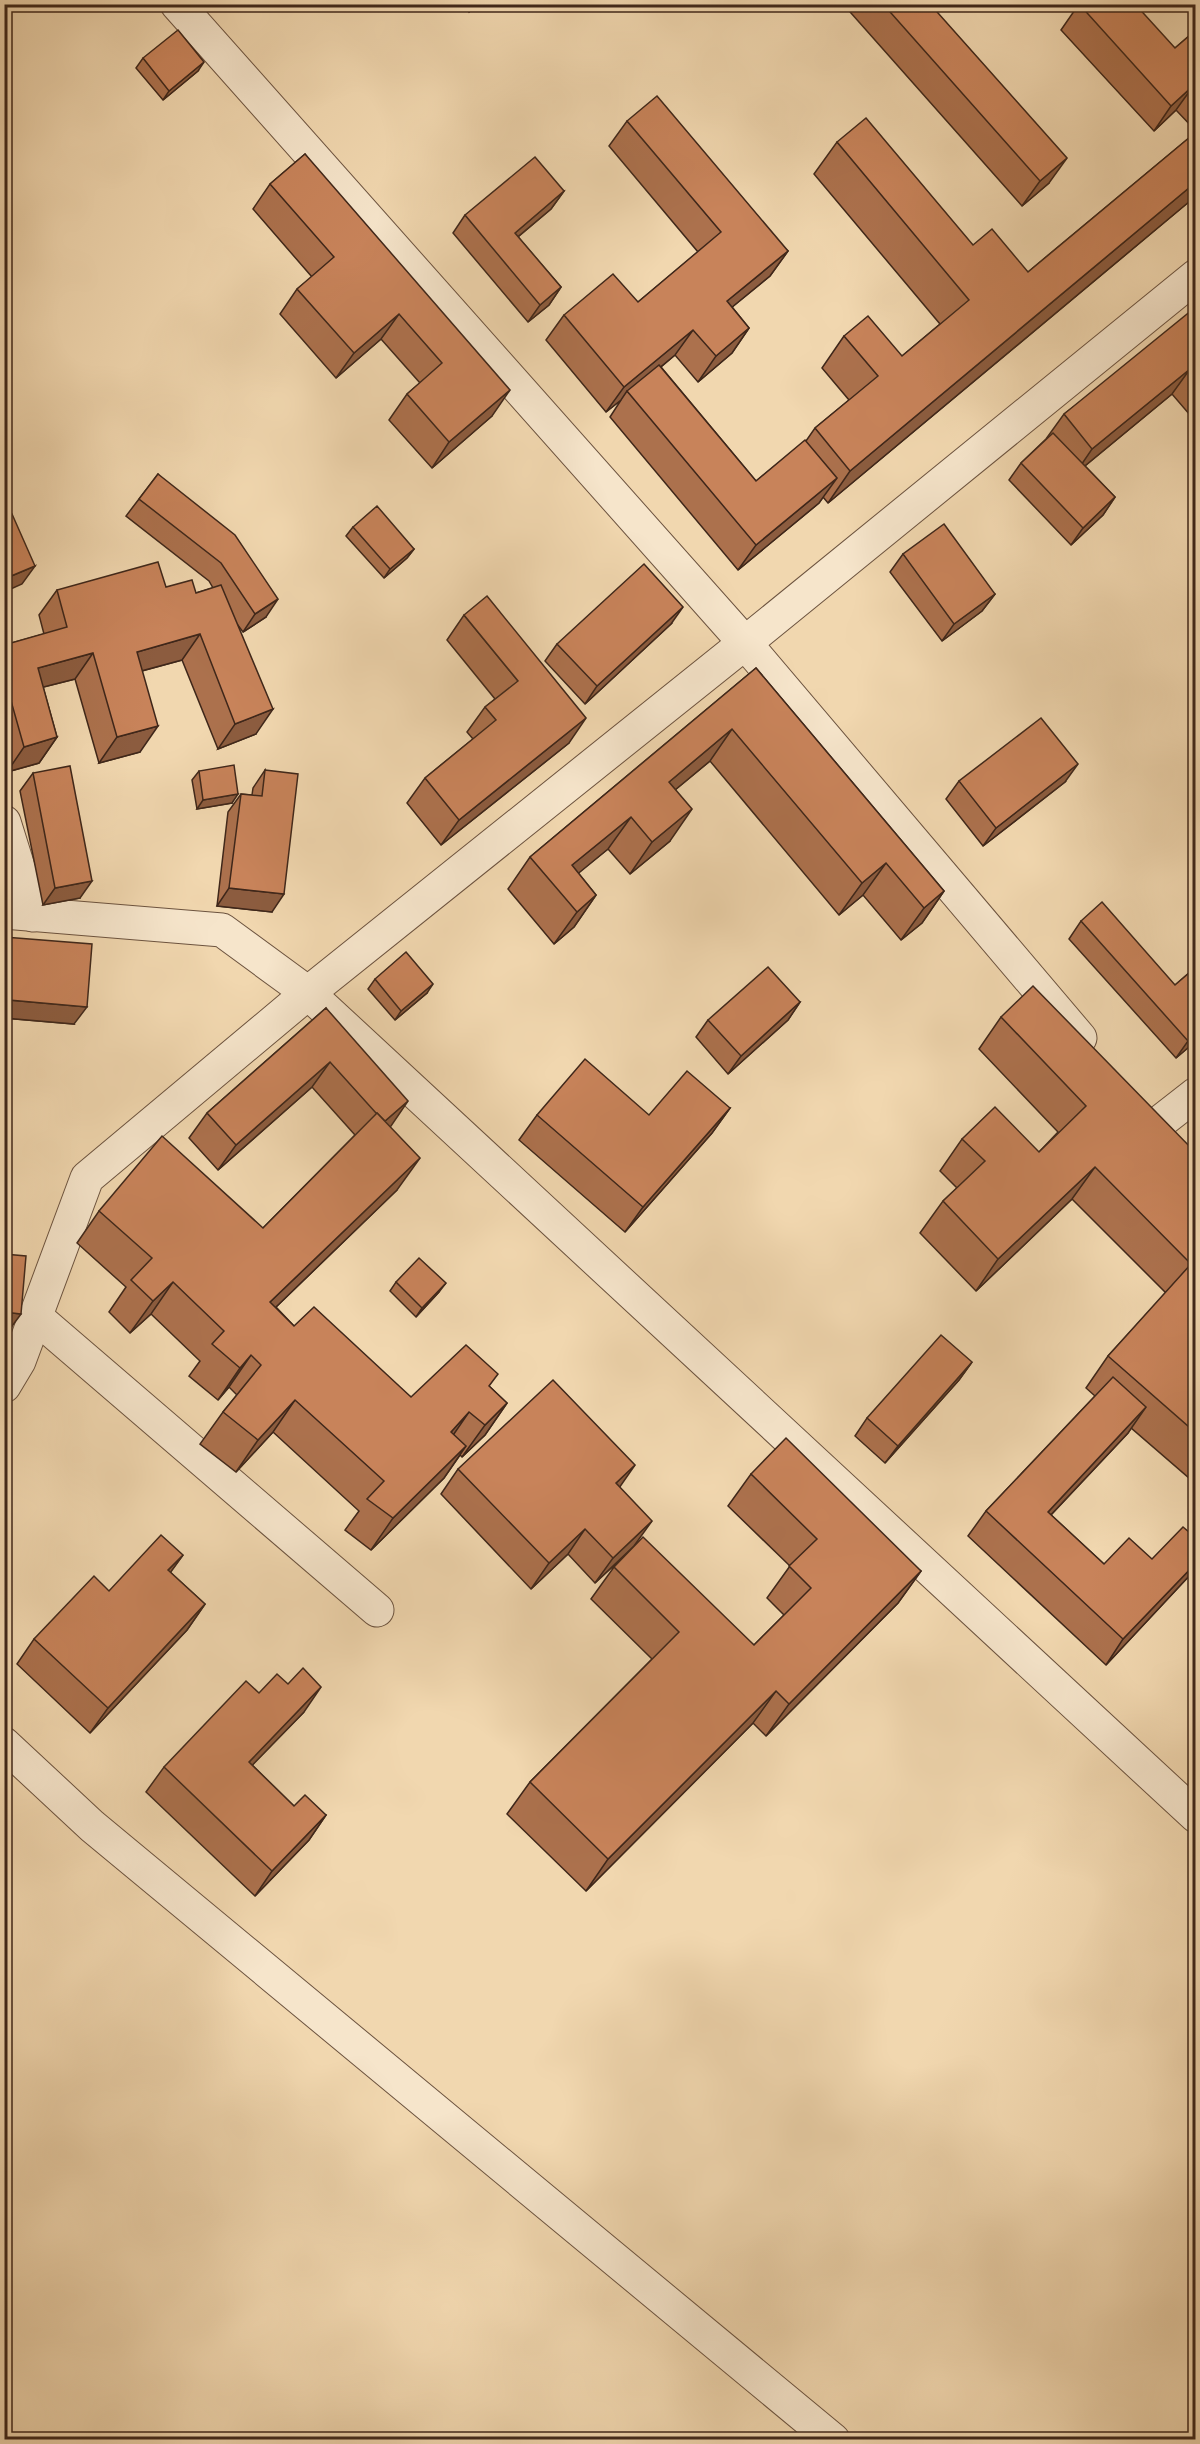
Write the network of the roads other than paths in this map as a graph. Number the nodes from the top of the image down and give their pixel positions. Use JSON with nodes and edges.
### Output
{"nodes":[{"id":1,"x":177,"y":4,"type":"edge"},
{"id":2,"x":1196,"y":276,"type":"edge"},
{"id":3,"x":745,"y":643,"type":"junction"},
{"id":4,"x":4,"y":822,"type":"edge"},
{"id":5,"x":19,"y":914,"type":"edge"},
{"id":6,"x":308,"y":993,"type":"junction"},
{"id":7,"x":1101,"y":1062,"type":"edge"},
{"id":8,"x":1196,"y":1094,"type":"edge"},
{"id":9,"x":1175,"y":1151,"type":"edge"},
{"id":10,"x":36,"y":1317,"type":"junction"},
{"id":11,"x":4,"y":1386,"type":"edge"},
{"id":12,"x":377,"y":1610,"type":"dead end"},
{"id":13,"x":4,"y":1744,"type":"edge"},
{"id":14,"x":1196,"y":1816,"type":"edge"},
{"id":15,"x":833,"y":2439,"type":"edge"}],
"edges":[{"from":1,"to":3,"type":"street"},
{"from":2,"to":3,"type":"street"},
{"from":3,"to":6,"type":"street"},
{"from":3,"to":7,"type":"street"},
{"from":4,"to":5,"type":"street"},
{"from":5,"to":6,"type":"street"},
{"from":6,"to":10,"type":"street"},
{"from":6,"to":14,"type":"street"},
{"from":8,"to":9,"type":"street"},
{"from":10,"to":11,"type":"street"},
{"from":10,"to":12,"type":"street"},
{"from":13,"to":15,"type":"street"}]}
